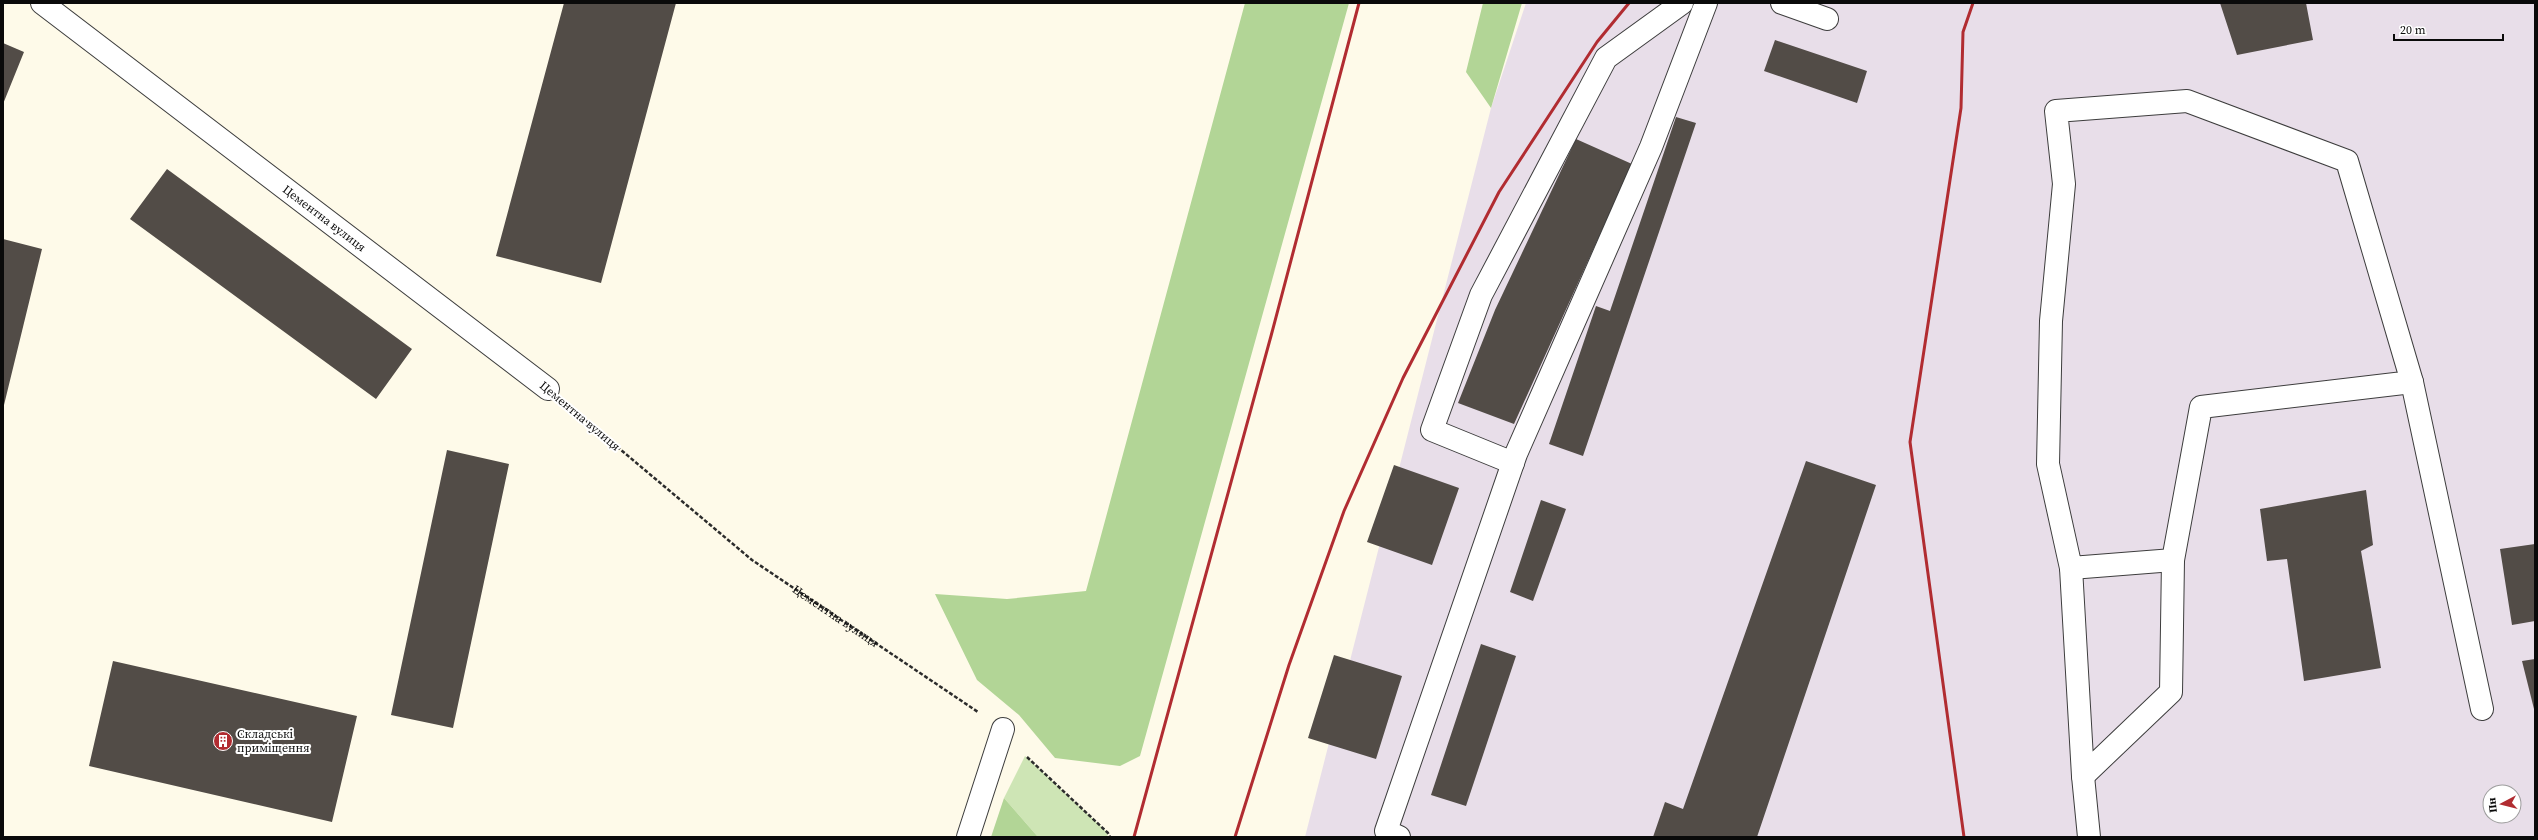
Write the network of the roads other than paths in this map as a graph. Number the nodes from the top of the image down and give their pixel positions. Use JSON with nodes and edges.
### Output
{"nodes":[{"id":1,"x":42,"y":3,"type":"edge"},
{"id":2,"x":1682,"y":3,"type":"edge"},
{"id":3,"x":1706,"y":3,"type":"edge"},
{"id":4,"x":1782,"y":3,"type":"edge"},
{"id":5,"x":1827,"y":20,"type":"dead end"},
{"id":6,"x":2412,"y":382,"type":"junction"},
{"id":7,"x":548,"y":389,"type":"road end"},
{"id":8,"x":1513,"y":464,"type":"junction"},
{"id":9,"x":2173,"y":560,"type":"junction"},
{"id":10,"x":2071,"y":568,"type":"junction"},
{"id":11,"x":2482,"y":709,"type":"dead end"},
{"id":12,"x":1003,"y":729,"type":"road end"},
{"id":13,"x":2083,"y":776,"type":"junction"},
{"id":14,"x":968,"y":837,"type":"edge"},
{"id":15,"x":1399,"y":837,"type":"edge"},
{"id":16,"x":2089,"y":837,"type":"edge"}],
"edges":[{"from":1,"to":7,"type":"street","name":"Цементна вулиця"},
{"from":2,"to":8,"type":"street"},
{"from":3,"to":8,"type":"street"},
{"from":4,"to":5,"type":"street"},
{"from":6,"to":9,"type":"street"},
{"from":6,"to":10,"type":"street"},
{"from":6,"to":11,"type":"street"},
{"from":8,"to":15,"type":"street"},
{"from":9,"to":10,"type":"street"},
{"from":9,"to":13,"type":"street"},
{"from":10,"to":13,"type":"street"},
{"from":12,"to":14,"type":"street"},
{"from":13,"to":16,"type":"street"}]}
